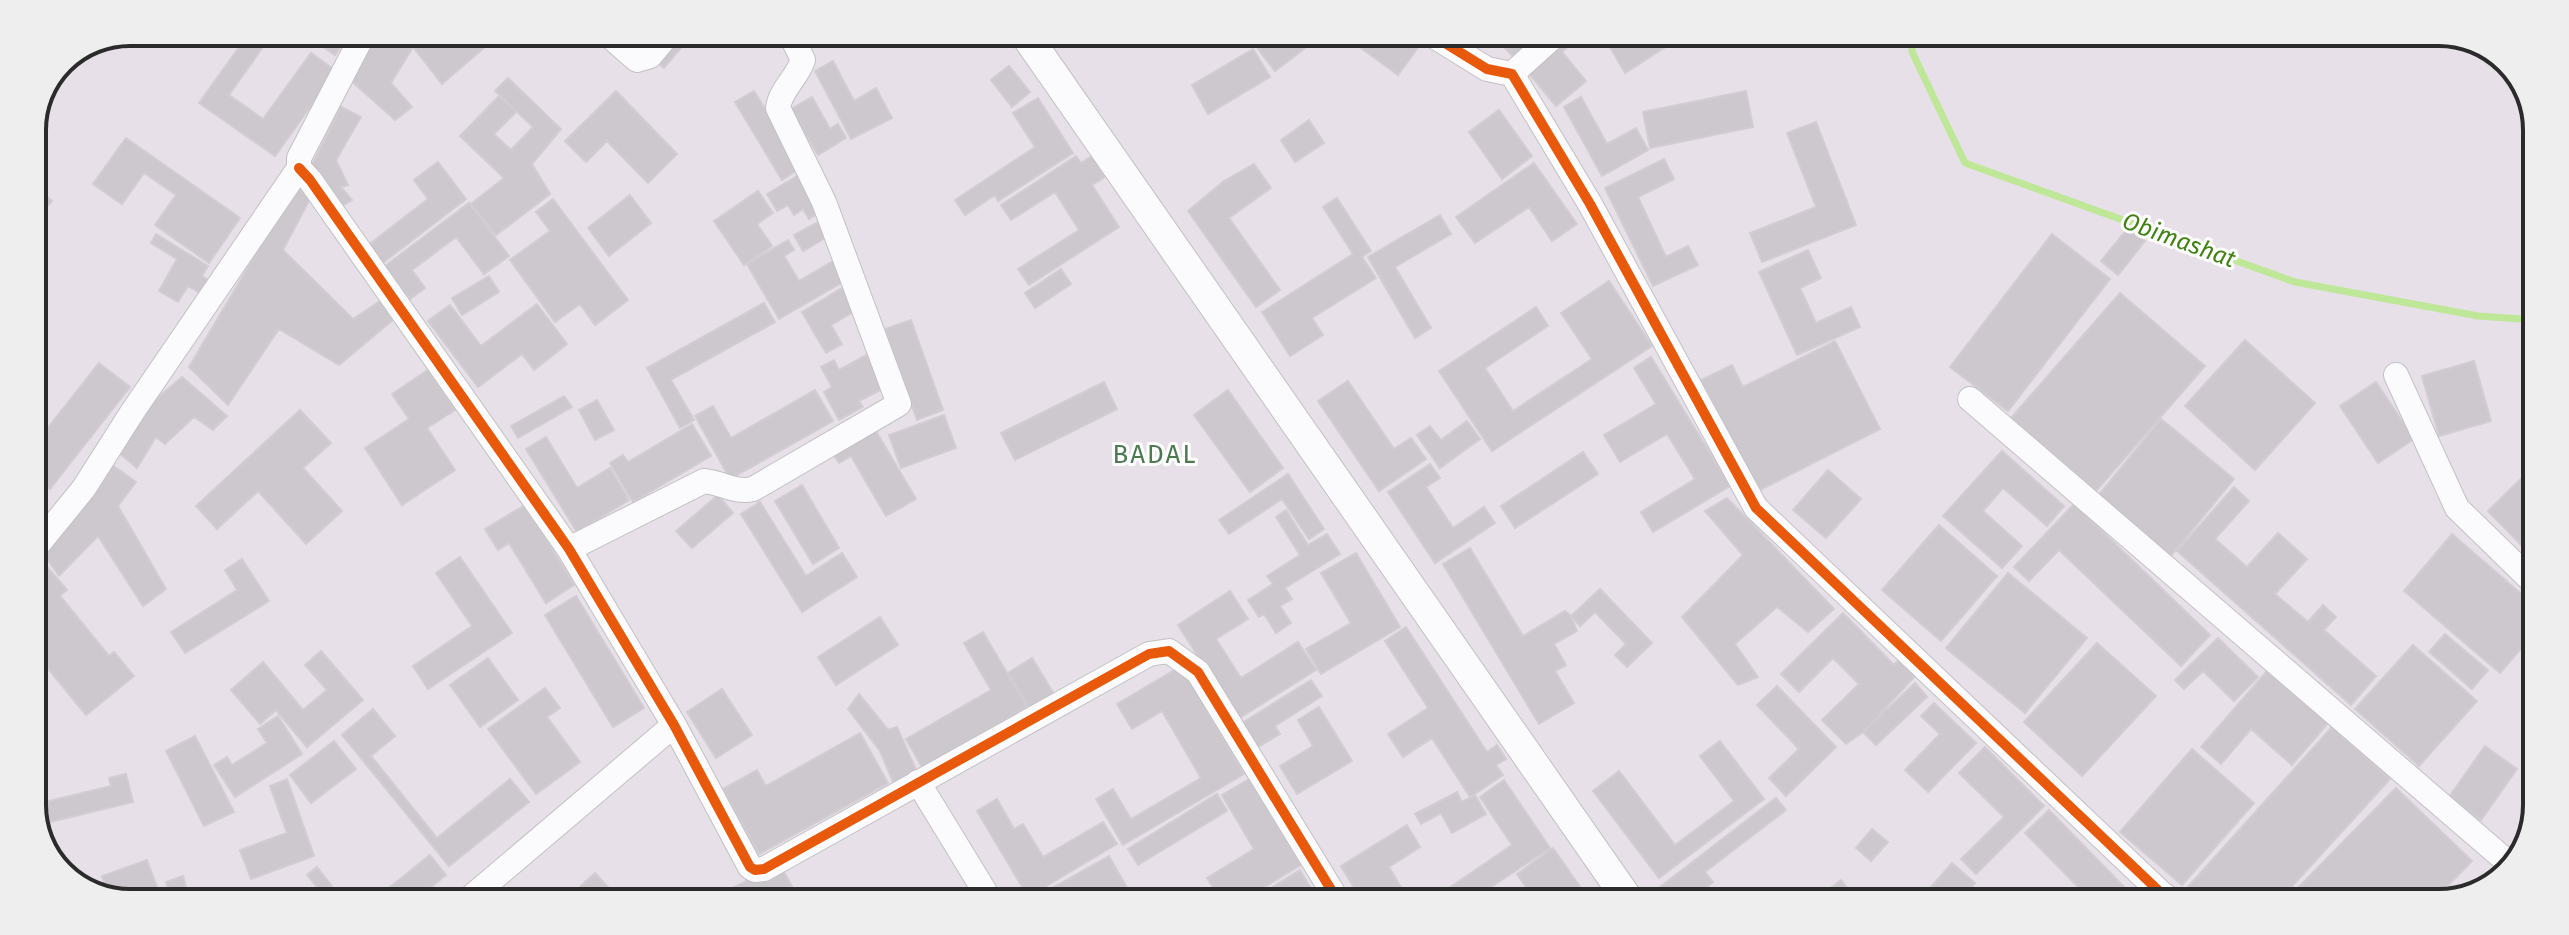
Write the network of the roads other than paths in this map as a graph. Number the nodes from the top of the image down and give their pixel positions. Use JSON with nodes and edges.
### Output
{"nodes":[{"id":1,"x":357,"y":46,"type":"edge"},
{"id":2,"x":621,"y":46,"type":"edge"},
{"id":3,"x":658,"y":46,"type":"edge"},
{"id":4,"x":796,"y":46,"type":"edge"},
{"id":5,"x":1033,"y":46,"type":"edge"},
{"id":6,"x":1450,"y":46,"type":"edge"},
{"id":7,"x":1543,"y":46,"type":"edge"},
{"id":8,"x":1512,"y":74,"type":"junction"},
{"id":9,"x":299,"y":168,"type":"junction"},
{"id":10,"x":2396,"y":375,"type":"dead end"},
{"id":11,"x":1970,"y":399,"type":"dead end"},
{"id":12,"x":46,"y":535,"type":"edge"},
{"id":13,"x":569,"y":549,"type":"junction"},
{"id":14,"x":2523,"y":572,"type":"edge"},
{"id":15,"x":674,"y":725,"type":"junction"},
{"id":16,"x":918,"y":782,"type":"junction"},
{"id":17,"x":2503,"y":858,"type":"edge"},
{"id":18,"x":481,"y":889,"type":"edge"},
{"id":19,"x":983,"y":889,"type":"edge"},
{"id":20,"x":1331,"y":889,"type":"edge"},
{"id":21,"x":1621,"y":889,"type":"edge"},
{"id":22,"x":2157,"y":889,"type":"edge"}],
"edges":[{"from":1,"to":9,"type":"street"},
{"from":2,"to":3,"type":"street"},
{"from":4,"to":13,"type":"street"},
{"from":5,"to":21,"type":"street"},
{"from":6,"to":8,"type":"street"},
{"from":7,"to":8,"type":"street"},
{"from":8,"to":22,"type":"street"},
{"from":9,"to":12,"type":"street"},
{"from":9,"to":13,"type":"street"},
{"from":10,"to":14,"type":"street"},
{"from":11,"to":17,"type":"street"},
{"from":13,"to":15,"type":"street"},
{"from":15,"to":16,"type":"street"},
{"from":15,"to":18,"type":"street"},
{"from":16,"to":19,"type":"street"},
{"from":16,"to":20,"type":"street"}]}
